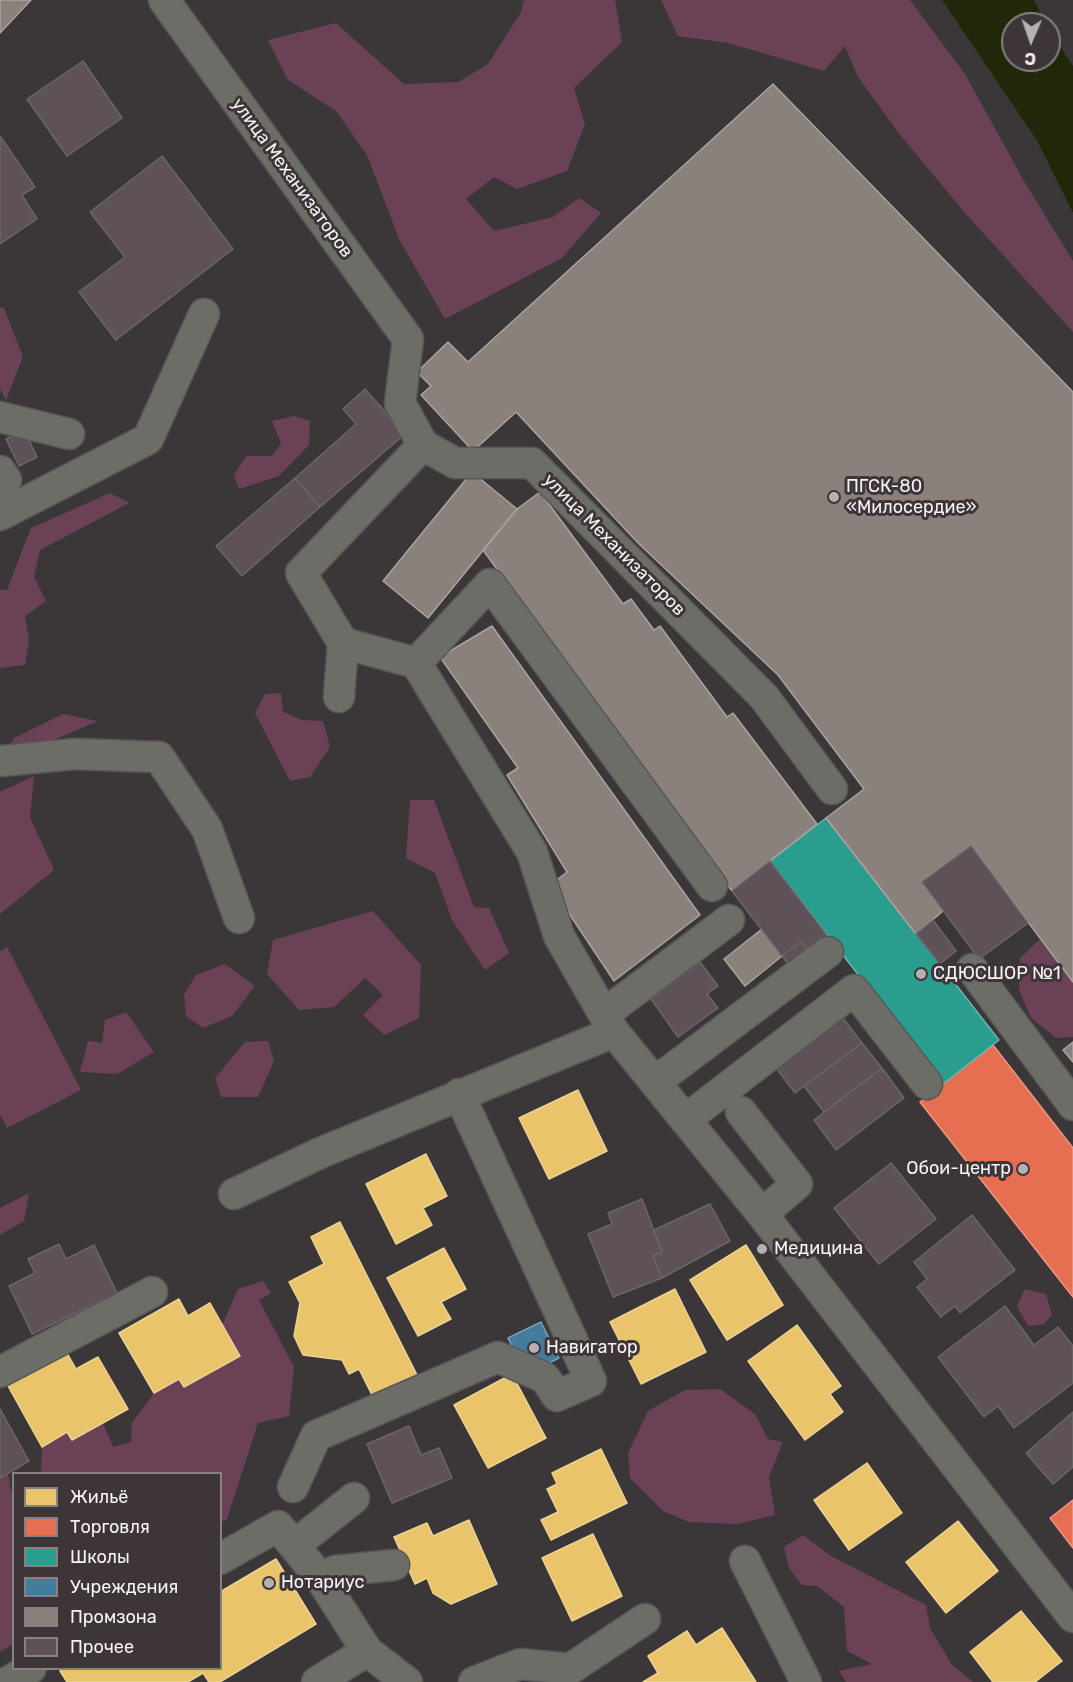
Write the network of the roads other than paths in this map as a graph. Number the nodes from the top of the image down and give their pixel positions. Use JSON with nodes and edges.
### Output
{"nodes":[{"id":1,"x":164,"y":0,"type":"edge"},
{"id":2,"x":204,"y":314,"type":"dead end"},
{"id":3,"x":0,"y":417,"type":"edge"},
{"id":4,"x":69,"y":434,"type":"dead end"},
{"id":5,"x":423,"y":445,"type":"junction"},
{"id":6,"x":0,"y":471,"type":"edge"},
{"id":7,"x":0,"y":484,"type":"edge"},
{"id":8,"x":0,"y":515,"type":"edge"},
{"id":9,"x":343,"y":644,"type":"junction"},
{"id":10,"x":416,"y":663,"type":"junction"},
{"id":11,"x":339,"y":697,"type":"dead end"},
{"id":12,"x":0,"y":761,"type":"edge"},
{"id":13,"x":832,"y":789,"type":"dead end"},
{"id":14,"x":712,"y":886,"type":"dead end"},
{"id":15,"x":239,"y":918,"type":"dead end"},
{"id":16,"x":729,"y":920,"type":"dead end"},
{"id":17,"x":828,"y":952,"type":"dead end"},
{"id":18,"x":972,"y":969,"type":"dead end"},
{"id":19,"x":609,"y":1023,"type":"junction"},
{"id":20,"x":655,"y":1082,"type":"junction"},
{"id":21,"x":927,"y":1084,"type":"dead end"},
{"id":22,"x":459,"y":1094,"type":"junction"},
{"id":23,"x":1073,"y":1105,"type":"edge"},
{"id":24,"x":741,"y":1112,"type":"dead end"},
{"id":25,"x":686,"y":1120,"type":"junction"},
{"id":26,"x":234,"y":1194,"type":"dead end"},
{"id":27,"x":762,"y":1214,"type":"junction"},
{"id":28,"x":152,"y":1292,"type":"dead end"},
{"id":29,"x":0,"y":1372,"type":"edge"},
{"id":30,"x":293,"y":1487,"type":"dead end"},
{"id":31,"x":354,"y":1498,"type":"dead end"},
{"id":32,"x":295,"y":1545,"type":"junction"},
{"id":33,"x":222,"y":1558,"type":"edge"},
{"id":34,"x":745,"y":1561,"type":"dead end"},
{"id":35,"x":394,"y":1565,"type":"dead end"},
{"id":36,"x":321,"y":1579,"type":"junction"},
{"id":37,"x":1073,"y":1617,"type":"edge"},
{"id":38,"x":645,"y":1619,"type":"dead end"},
{"id":39,"x":367,"y":1651,"type":"junction"},
{"id":40,"x":28,"y":1670,"type":"edge"},
{"id":41,"x":8,"y":1682,"type":"edge"},
{"id":42,"x":317,"y":1682,"type":"edge"},
{"id":43,"x":407,"y":1682,"type":"edge"},
{"id":44,"x":474,"y":1682,"type":"edge"},
{"id":45,"x":806,"y":1682,"type":"edge"}],
"edges":[{"from":1,"to":5,"type":"lane","name":"улица Механизаторов"},
{"from":2,"to":8,"type":"lane"},
{"from":3,"to":4,"type":"lane"},
{"from":5,"to":9,"type":"lane"},
{"from":5,"to":13,"type":"lane","name":"улица Механизаторов"},
{"from":6,"to":7,"type":"lane"},
{"from":9,"to":10,"type":"lane"},
{"from":9,"to":11,"type":"lane"},
{"from":10,"to":14,"type":"lane"},
{"from":10,"to":19,"type":"lane"},
{"from":12,"to":15,"type":"lane"},
{"from":16,"to":19,"type":"lane"},
{"from":17,"to":20,"type":"lane"},
{"from":18,"to":23,"type":"lane"},
{"from":19,"to":20,"type":"lane"},
{"from":19,"to":22,"type":"lane"},
{"from":20,"to":25,"type":"lane"},
{"from":21,"to":25,"type":"lane"},
{"from":22,"to":26,"type":"lane"},
{"from":22,"to":30,"type":"lane"},
{"from":24,"to":27,"type":"lane"},
{"from":25,"to":27,"type":"lane"},
{"from":27,"to":37,"type":"lane"},
{"from":28,"to":29,"type":"lane"},
{"from":31,"to":32,"type":"lane"},
{"from":32,"to":33,"type":"lane"},
{"from":32,"to":36,"type":"lane"},
{"from":34,"to":45,"type":"lane"},
{"from":35,"to":36,"type":"lane"},
{"from":36,"to":39,"type":"lane"},
{"from":38,"to":44,"type":"lane"},
{"from":39,"to":42,"type":"lane"},
{"from":39,"to":43,"type":"lane"},
{"from":40,"to":41,"type":"lane"}]}
